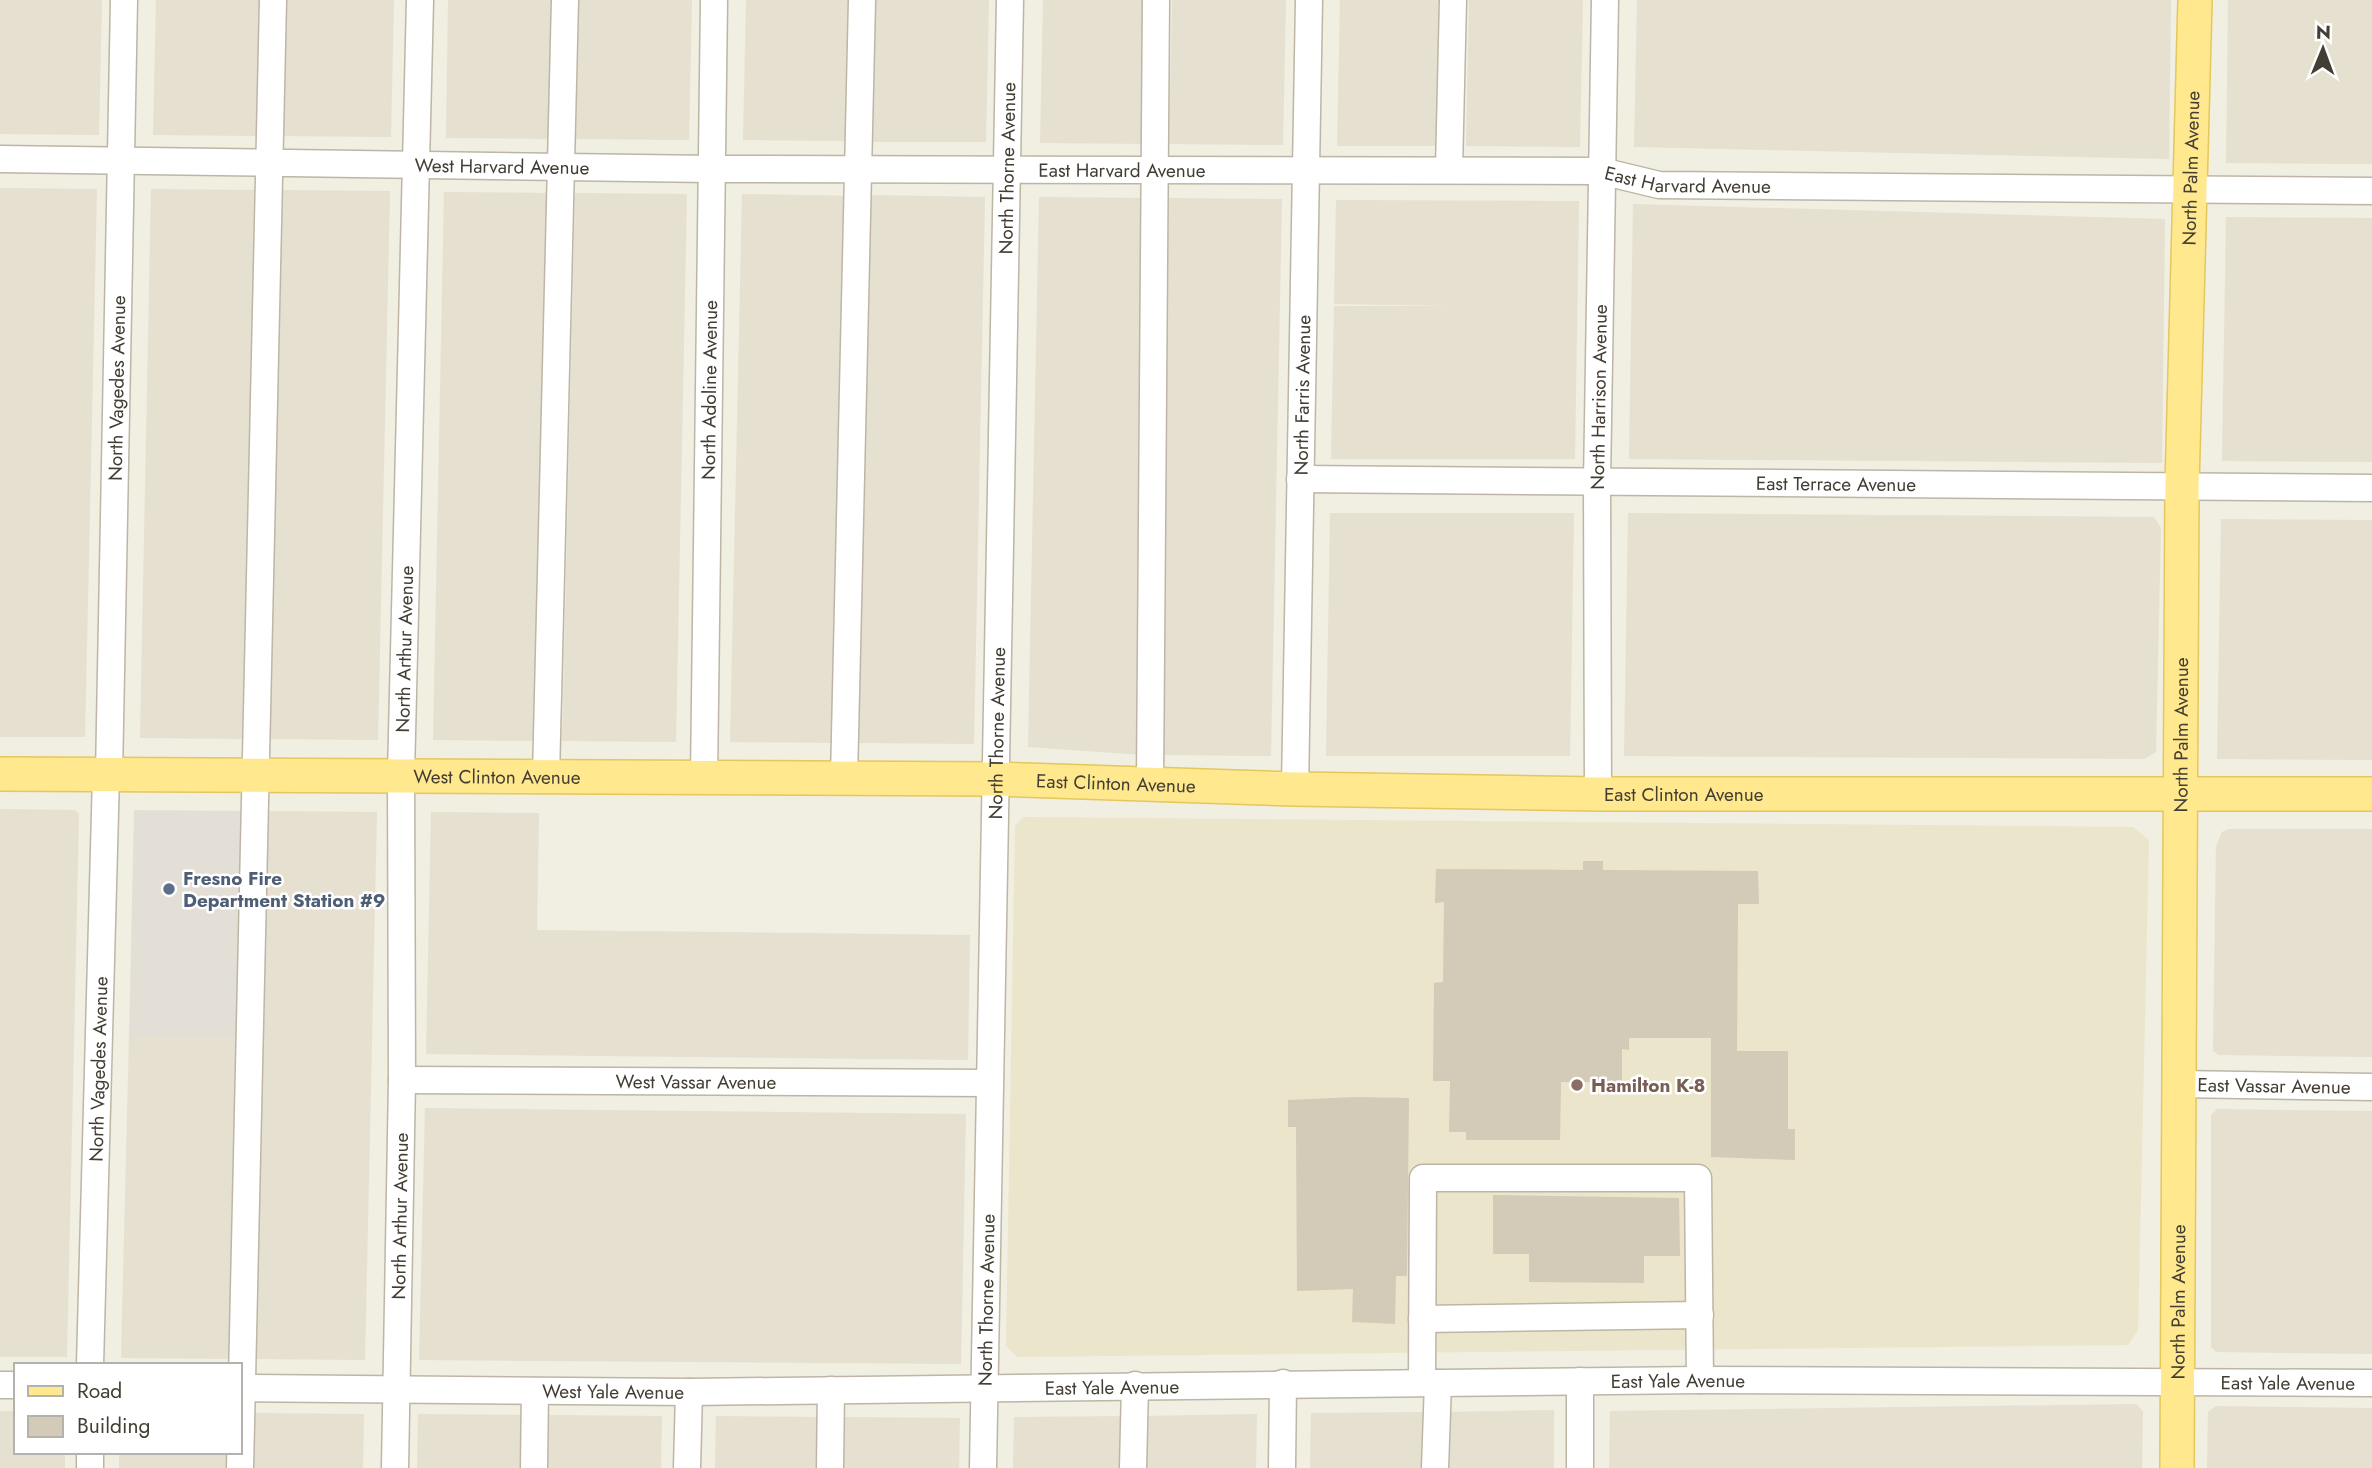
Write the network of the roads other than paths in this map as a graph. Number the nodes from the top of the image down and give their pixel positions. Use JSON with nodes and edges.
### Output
{"nodes":[{"id":1,"x":124,"y":0,"type":"edge"},
{"id":2,"x":273,"y":0,"type":"edge"},
{"id":3,"x":420,"y":0,"type":"edge"},
{"id":4,"x":565,"y":0,"type":"edge"},
{"id":5,"x":714,"y":0,"type":"edge"},
{"id":6,"x":862,"y":0,"type":"edge"},
{"id":7,"x":1010,"y":0,"type":"edge"},
{"id":8,"x":1156,"y":0,"type":"edge"},
{"id":9,"x":1309,"y":0,"type":"edge"},
{"id":10,"x":1453,"y":0,"type":"edge"},
{"id":11,"x":1605,"y":0,"type":"edge"},
{"id":12,"x":2195,"y":0,"type":"edge"},
{"id":13,"x":0,"y":159,"type":"edge"},
{"id":14,"x":121,"y":161,"type":"junction"},
{"id":15,"x":270,"y":164,"type":"junction"},
{"id":16,"x":418,"y":164,"type":"junction"},
{"id":17,"x":560,"y":166,"type":"junction"},
{"id":18,"x":858,"y":168,"type":"junction"},
{"id":19,"x":1005,"y":168,"type":"junction"},
{"id":20,"x":1155,"y":168,"type":"junction"},
{"id":21,"x":1308,"y":168,"type":"junction"},
{"id":22,"x":711,"y":169,"type":"junction"},
{"id":23,"x":1449,"y":169,"type":"junction"},
{"id":24,"x":1601,"y":171,"type":"junction"},
{"id":25,"x":2189,"y":189,"type":"junction"},
{"id":26,"x":2372,"y":191,"type":"edge"},
{"id":27,"x":1300,"y":479,"type":"junction"},
{"id":28,"x":1597,"y":482,"type":"junction"},
{"id":29,"x":2182,"y":486,"type":"junction"},
{"id":30,"x":2372,"y":488,"type":"edge"},
{"id":31,"x":0,"y":774,"type":"edge"},
{"id":32,"x":107,"y":775,"type":"junction"},
{"id":33,"x":255,"y":775,"type":"junction"},
{"id":34,"x":401,"y":775,"type":"junction"},
{"id":35,"x":546,"y":777,"type":"junction"},
{"id":36,"x":705,"y":779,"type":"junction"},
{"id":37,"x":844,"y":779,"type":"junction"},
{"id":38,"x":995,"y":779,"type":"junction"},
{"id":39,"x":1150,"y":783,"type":"junction"},
{"id":40,"x":1294,"y":789,"type":"junction"},
{"id":41,"x":1598,"y":794,"type":"junction"},
{"id":42,"x":2372,"y":794,"type":"edge"},
{"id":43,"x":2179,"y":795,"type":"junction"},
{"id":44,"x":402,"y":1080,"type":"junction"},
{"id":45,"x":989,"y":1083,"type":"junction"},
{"id":46,"x":2178,"y":1084,"type":"junction"},
{"id":47,"x":2372,"y":1087,"type":"edge"},
{"id":48,"x":1700,"y":1315,"type":"junction"},
{"id":49,"x":1422,"y":1319,"type":"junction"},
{"id":50,"x":90,"y":1363,"type":"edge"},
{"id":51,"x":242,"y":1363,"type":"edge"},
{"id":52,"x":1700,"y":1380,"type":"junction"},
{"id":53,"x":1580,"y":1381,"type":"junction"},
{"id":54,"x":1430,"y":1382,"type":"junction"},
{"id":55,"x":2178,"y":1382,"type":"junction"},
{"id":56,"x":1283,"y":1383,"type":"junction"},
{"id":57,"x":2372,"y":1383,"type":"edge"},
{"id":58,"x":1135,"y":1385,"type":"junction"},
{"id":59,"x":242,"y":1388,"type":"edge"},
{"id":60,"x":985,"y":1389,"type":"junction"},
{"id":61,"x":831,"y":1390,"type":"junction"},
{"id":62,"x":396,"y":1391,"type":"junction"},
{"id":63,"x":535,"y":1391,"type":"junction"},
{"id":64,"x":689,"y":1392,"type":"junction"},
{"id":65,"x":395,"y":1468,"type":"edge"},
{"id":66,"x":534,"y":1468,"type":"edge"},
{"id":67,"x":687,"y":1468,"type":"edge"},
{"id":68,"x":830,"y":1468,"type":"edge"},
{"id":69,"x":983,"y":1468,"type":"edge"},
{"id":70,"x":1133,"y":1468,"type":"edge"},
{"id":71,"x":1282,"y":1468,"type":"edge"},
{"id":72,"x":1435,"y":1468,"type":"edge"},
{"id":73,"x":1580,"y":1468,"type":"edge"},
{"id":74,"x":2177,"y":1468,"type":"edge"}],
"edges":[{"from":1,"to":14,"type":"street","name":"North Vagedes Avenue"},
{"from":2,"to":15,"type":"street"},
{"from":3,"to":16,"type":"street","name":"North Arthur Avenue"},
{"from":4,"to":17,"type":"street"},
{"from":5,"to":22,"type":"street","name":"North Adoline Avenue"},
{"from":6,"to":18,"type":"street"},
{"from":7,"to":19,"type":"street","name":"North Thorne Avenue"},
{"from":8,"to":20,"type":"street"},
{"from":9,"to":21,"type":"street","name":"North Farris Avenue"},
{"from":10,"to":23,"type":"street"},
{"from":11,"to":24,"type":"street","name":"North Harrison Avenue"},
{"from":12,"to":25,"type":"main road","name":"North Palm Avenue"},
{"from":13,"to":14,"type":"street","name":"West Harvard Avenue"},
{"from":14,"to":15,"type":"street","name":"West Harvard Avenue"},
{"from":14,"to":32,"type":"street","name":"North Vagedes Avenue"},
{"from":15,"to":16,"type":"street","name":"West Harvard Avenue"},
{"from":15,"to":33,"type":"street"},
{"from":16,"to":17,"type":"street","name":"West Harvard Avenue"},
{"from":16,"to":34,"type":"street","name":"North Arthur Avenue"},
{"from":17,"to":22,"type":"street","name":"West Harvard Avenue"},
{"from":17,"to":35,"type":"street"},
{"from":18,"to":19,"type":"street","name":"West Harvard Avenue"},
{"from":18,"to":22,"type":"street","name":"West Harvard Avenue"},
{"from":18,"to":37,"type":"street"},
{"from":19,"to":20,"type":"street","name":"East Harvard Avenue"},
{"from":19,"to":38,"type":"street","name":"North Thorne Avenue"},
{"from":20,"to":21,"type":"street","name":"East Harvard Avenue"},
{"from":20,"to":39,"type":"street"},
{"from":21,"to":23,"type":"street","name":"East Harvard Avenue"},
{"from":21,"to":27,"type":"street","name":"North Farris Avenue"},
{"from":22,"to":36,"type":"street","name":"North Adoline Avenue"},
{"from":23,"to":24,"type":"street","name":"East Harvard Avenue"},
{"from":24,"to":25,"type":"street","name":"East Harvard Avenue"},
{"from":24,"to":28,"type":"street","name":"North Harrison Avenue"},
{"from":25,"to":26,"type":"street","name":"East Harvard Avenue"},
{"from":25,"to":29,"type":"main road","name":"North Palm Avenue"},
{"from":27,"to":28,"type":"street","name":"East Terrace Avenue"},
{"from":27,"to":40,"type":"street","name":"North Farris Avenue"},
{"from":28,"to":29,"type":"street","name":"East Terrace Avenue"},
{"from":28,"to":41,"type":"street","name":"North Harrison Avenue"},
{"from":29,"to":30,"type":"street","name":"East Terrace Avenue"},
{"from":29,"to":43,"type":"main road","name":"North Palm Avenue"},
{"from":31,"to":32,"type":"main road","name":"West Clinton Avenue"},
{"from":32,"to":33,"type":"main road","name":"West Clinton Avenue"},
{"from":32,"to":50,"type":"street","name":"North Vagedes Avenue"},
{"from":33,"to":34,"type":"main road","name":"West Clinton Avenue"},
{"from":33,"to":51,"type":"street"},
{"from":34,"to":35,"type":"main road","name":"West Clinton Avenue"},
{"from":34,"to":44,"type":"street","name":"North Arthur Avenue"},
{"from":35,"to":36,"type":"main road","name":"West Clinton Avenue"},
{"from":36,"to":37,"type":"main road","name":"West Clinton Avenue"},
{"from":37,"to":38,"type":"main road","name":"West Clinton Avenue"},
{"from":38,"to":39,"type":"main road","name":"East Clinton Avenue"},
{"from":38,"to":45,"type":"street","name":"North Thorne Avenue"},
{"from":39,"to":40,"type":"main road","name":"East Clinton Avenue"},
{"from":40,"to":41,"type":"main road","name":"East Clinton Avenue"},
{"from":41,"to":43,"type":"main road","name":"East Clinton Avenue"},
{"from":42,"to":43,"type":"main road","name":"East Clinton Avenue"},
{"from":43,"to":46,"type":"main road","name":"North Palm Avenue"},
{"from":44,"to":45,"type":"street","name":"West Vassar Avenue"},
{"from":44,"to":62,"type":"street","name":"North Arthur Avenue"},
{"from":45,"to":60,"type":"street","name":"North Thorne Avenue"},
{"from":46,"to":47,"type":"street","name":"East Vassar Avenue"},
{"from":46,"to":55,"type":"main road","name":"North Palm Avenue"},
{"from":48,"to":49,"type":"street"},
{"from":48,"to":49,"type":"street"},
{"from":48,"to":52,"type":"street"},
{"from":49,"to":54,"type":"street"},
{"from":52,"to":53,"type":"street","name":"East Yale Avenue"},
{"from":52,"to":55,"type":"street","name":"East Yale Avenue"},
{"from":53,"to":54,"type":"street","name":"East Yale Avenue"},
{"from":53,"to":73,"type":"street"},
{"from":54,"to":56,"type":"street","name":"East Yale Avenue"},
{"from":54,"to":72,"type":"street"},
{"from":55,"to":57,"type":"street","name":"East Yale Avenue"},
{"from":55,"to":74,"type":"main road","name":"North Palm Avenue"},
{"from":56,"to":58,"type":"street","name":"East Yale Avenue"},
{"from":56,"to":71,"type":"street"},
{"from":58,"to":60,"type":"street","name":"East Yale Avenue"},
{"from":58,"to":70,"type":"street"},
{"from":59,"to":62,"type":"street","name":"West Yale Avenue"},
{"from":60,"to":61,"type":"street","name":"West Yale Avenue"},
{"from":60,"to":69,"type":"street","name":"North Thorne Avenue"},
{"from":61,"to":64,"type":"street","name":"West Yale Avenue"},
{"from":61,"to":68,"type":"street"},
{"from":62,"to":63,"type":"street","name":"West Yale Avenue"},
{"from":62,"to":65,"type":"street","name":"North Arthur Avenue"},
{"from":63,"to":64,"type":"street","name":"West Yale Avenue"},
{"from":63,"to":66,"type":"street"},
{"from":64,"to":67,"type":"street"}]}
